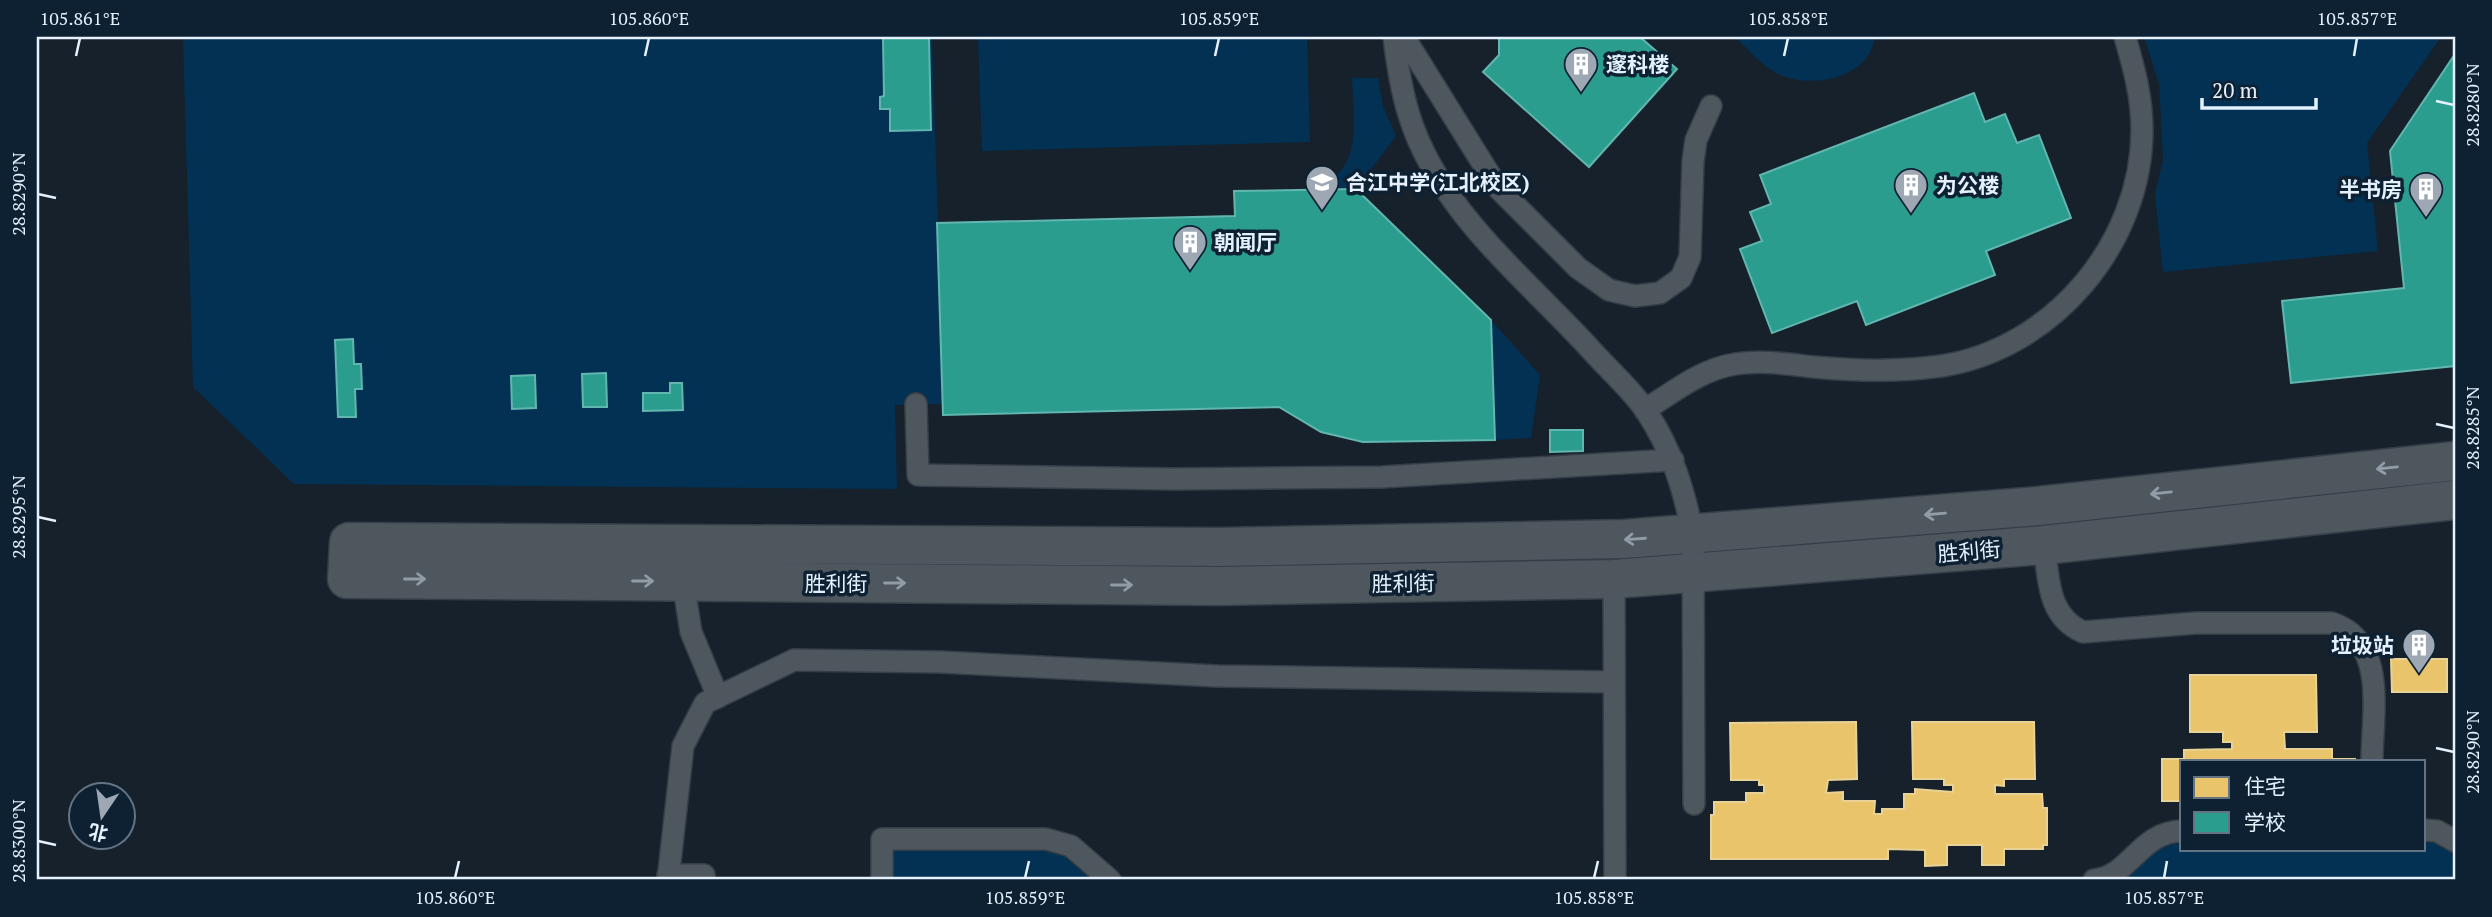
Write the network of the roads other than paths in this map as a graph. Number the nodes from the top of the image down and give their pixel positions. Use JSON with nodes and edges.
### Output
{"nodes":[{"id":1,"x":1394,"y":37,"type":"edge"},
{"id":2,"x":1404,"y":37,"type":"edge"},
{"id":3,"x":2125,"y":37,"type":"edge"},
{"id":4,"x":1711,"y":106,"type":"dead end"},
{"id":5,"x":916,"y":404,"type":"dead end"},
{"id":6,"x":1645,"y":410,"type":"junction"},
{"id":7,"x":1673,"y":460,"type":"junction"},
{"id":8,"x":2455,"y":461,"type":"edge"},
{"id":9,"x":2455,"y":500,"type":"edge"},
{"id":10,"x":1693,"y":535,"type":"junction"},
{"id":11,"x":2044,"y":544,"type":"junction"},
{"id":12,"x":1693,"y":574,"type":"junction"},
{"id":13,"x":1614,"y":579,"type":"junction"},
{"id":14,"x":683,"y":582,"type":"junction"},
{"id":15,"x":1614,"y":682,"type":"junction"},
{"id":16,"x":718,"y":697,"type":"junction"},
{"id":17,"x":2372,"y":760,"type":"edge"},
{"id":18,"x":1694,"y":804,"type":"dead end"},
{"id":19,"x":2426,"y":830,"type":"edge"},
{"id":20,"x":2180,"y":831,"type":"edge"},
{"id":21,"x":2455,"y":841,"type":"edge"},
{"id":22,"x":668,"y":878,"type":"edge"},
{"id":23,"x":704,"y":880,"type":"edge"},
{"id":24,"x":882,"y":880,"type":"edge"},
{"id":25,"x":1110,"y":880,"type":"edge"},
{"id":26,"x":1615,"y":880,"type":"edge"},
{"id":27,"x":2094,"y":880,"type":"edge"}],
"edges":[{"from":1,"to":6,"type":"lane"},
{"from":2,"to":4,"type":"lane"},
{"from":3,"to":6,"type":"lane"},
{"from":5,"to":7,"type":"lane"},
{"from":6,"to":7,"type":"lane"},
{"from":7,"to":10,"type":"lane"},
{"from":8,"to":10,"type":"street","name":"胜利街","one_way":true},
{"from":9,"to":11,"type":"street","name":"胜利街"},
{"from":10,"to":12,"type":"lane"},
{"from":10,"to":14,"type":"street","name":"胜利街","one_way":true},
{"from":11,"to":12,"type":"street","name":"胜利街"},
{"from":11,"to":17,"type":"lane"},
{"from":12,"to":13,"type":"street","name":"胜利街"},
{"from":12,"to":18,"type":"lane"},
{"from":14,"to":13,"type":"street","name":"胜利街","one_way":true},
{"from":13,"to":15,"type":"lane"},
{"from":14,"to":16,"type":"lane"},
{"from":15,"to":16,"type":"lane"},
{"from":15,"to":26,"type":"lane"},
{"from":16,"to":22,"type":"lane"},
{"from":19,"to":21,"type":"lane"},
{"from":20,"to":27,"type":"lane"},
{"from":22,"to":23,"type":"lane"},
{"from":24,"to":25,"type":"lane"}]}
